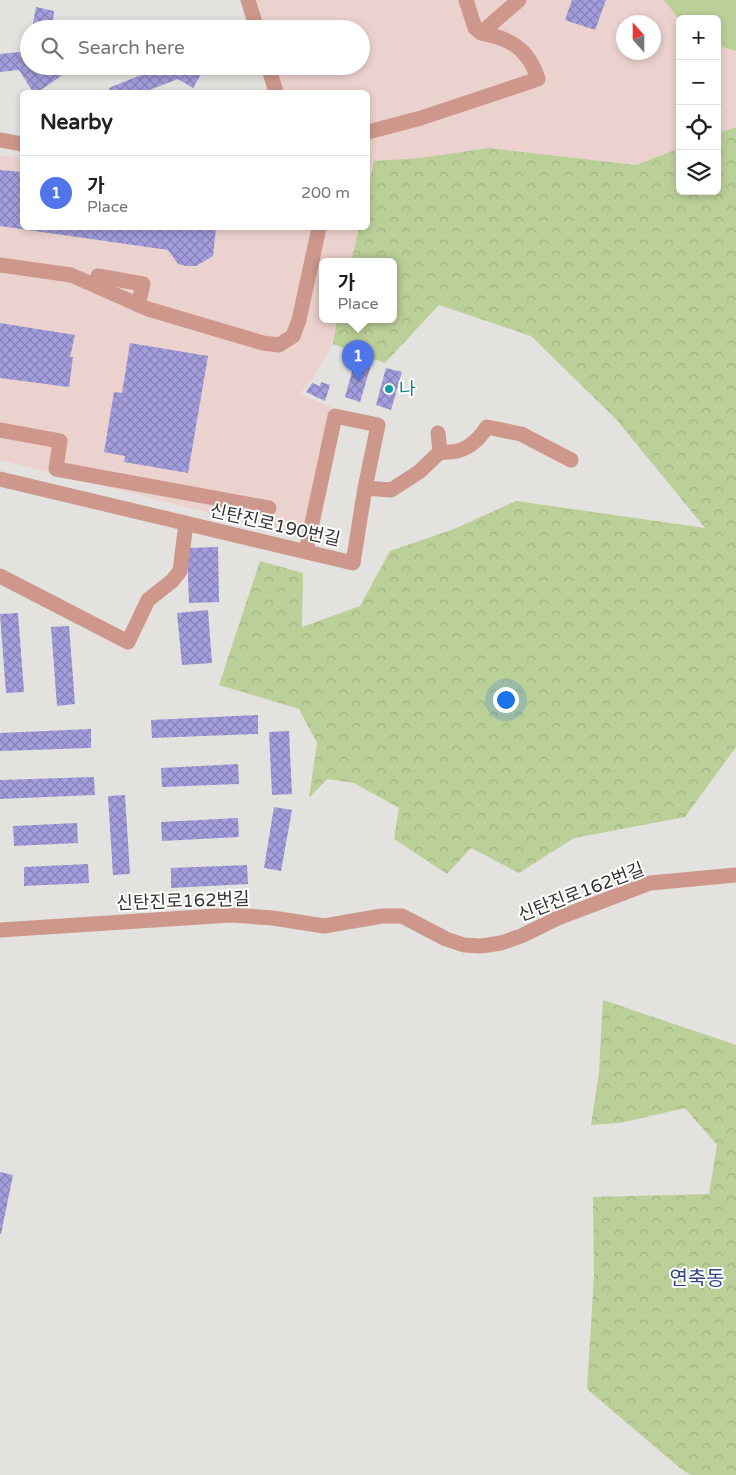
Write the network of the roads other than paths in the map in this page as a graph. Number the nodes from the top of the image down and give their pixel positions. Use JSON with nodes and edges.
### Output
{"nodes":[{"id":1,"x":248,"y":0,"type":"edge"},
{"id":2,"x":466,"y":0,"type":"edge"},
{"id":3,"x":519,"y":0,"type":"edge"},
{"id":4,"x":254,"y":20,"type":"edge"},
{"id":5,"x":480,"y":33,"type":"junction"},
{"id":6,"x":271,"y":75,"type":"edge"},
{"id":7,"x":275,"y":90,"type":"edge"},
{"id":8,"x":370,"y":131,"type":"edge"},
{"id":9,"x":0,"y":140,"type":"edge"},
{"id":10,"x":20,"y":144,"type":"edge"},
{"id":11,"x":319,"y":230,"type":"edge"},
{"id":12,"x":0,"y":265,"type":"edge"},
{"id":13,"x":94,"y":284,"type":"junction"},
{"id":14,"x":138,"y":305,"type":"junction"},
{"id":15,"x":0,"y":430,"type":"edge"},
{"id":16,"x":438,"y":433,"type":"dead end"},
{"id":17,"x":440,"y":452,"type":"junction"},
{"id":18,"x":571,"y":460,"type":"dead end"},
{"id":19,"x":0,"y":479,"type":"edge"},
{"id":20,"x":365,"y":488,"type":"junction"},
{"id":21,"x":269,"y":508,"type":"dead end"},
{"id":22,"x":186,"y":524,"type":"junction"},
{"id":23,"x":306,"y":551,"type":"junction"},
{"id":24,"x":0,"y":576,"type":"edge"},
{"id":25,"x":736,"y":876,"type":"edge"},
{"id":26,"x":0,"y":930,"type":"edge"}],
"edges":[{"from":1,"to":4,"type":"street"},
{"from":2,"to":5,"type":"street"},
{"from":3,"to":5,"type":"street"},
{"from":5,"to":8,"type":"street"},
{"from":6,"to":7,"type":"street"},
{"from":9,"to":10,"type":"street"},
{"from":11,"to":14,"type":"street"},
{"from":12,"to":13,"type":"street"},
{"from":13,"to":14,"type":"street"},
{"from":13,"to":14,"type":"street"},
{"from":15,"to":21,"type":"street"},
{"from":16,"to":17,"type":"street"},
{"from":17,"to":18,"type":"street"},
{"from":17,"to":20,"type":"street"},
{"from":19,"to":22,"type":"street","name":"신탄진로190번길"},
{"from":20,"to":23,"type":"street","name":"신탄진로190번길"},
{"from":20,"to":23,"type":"street"},
{"from":22,"to":23,"type":"street","name":"신탄진로190번길"},
{"from":22,"to":24,"type":"street"},
{"from":25,"to":26,"type":"street","name":"신탄진로162번길"}]}
